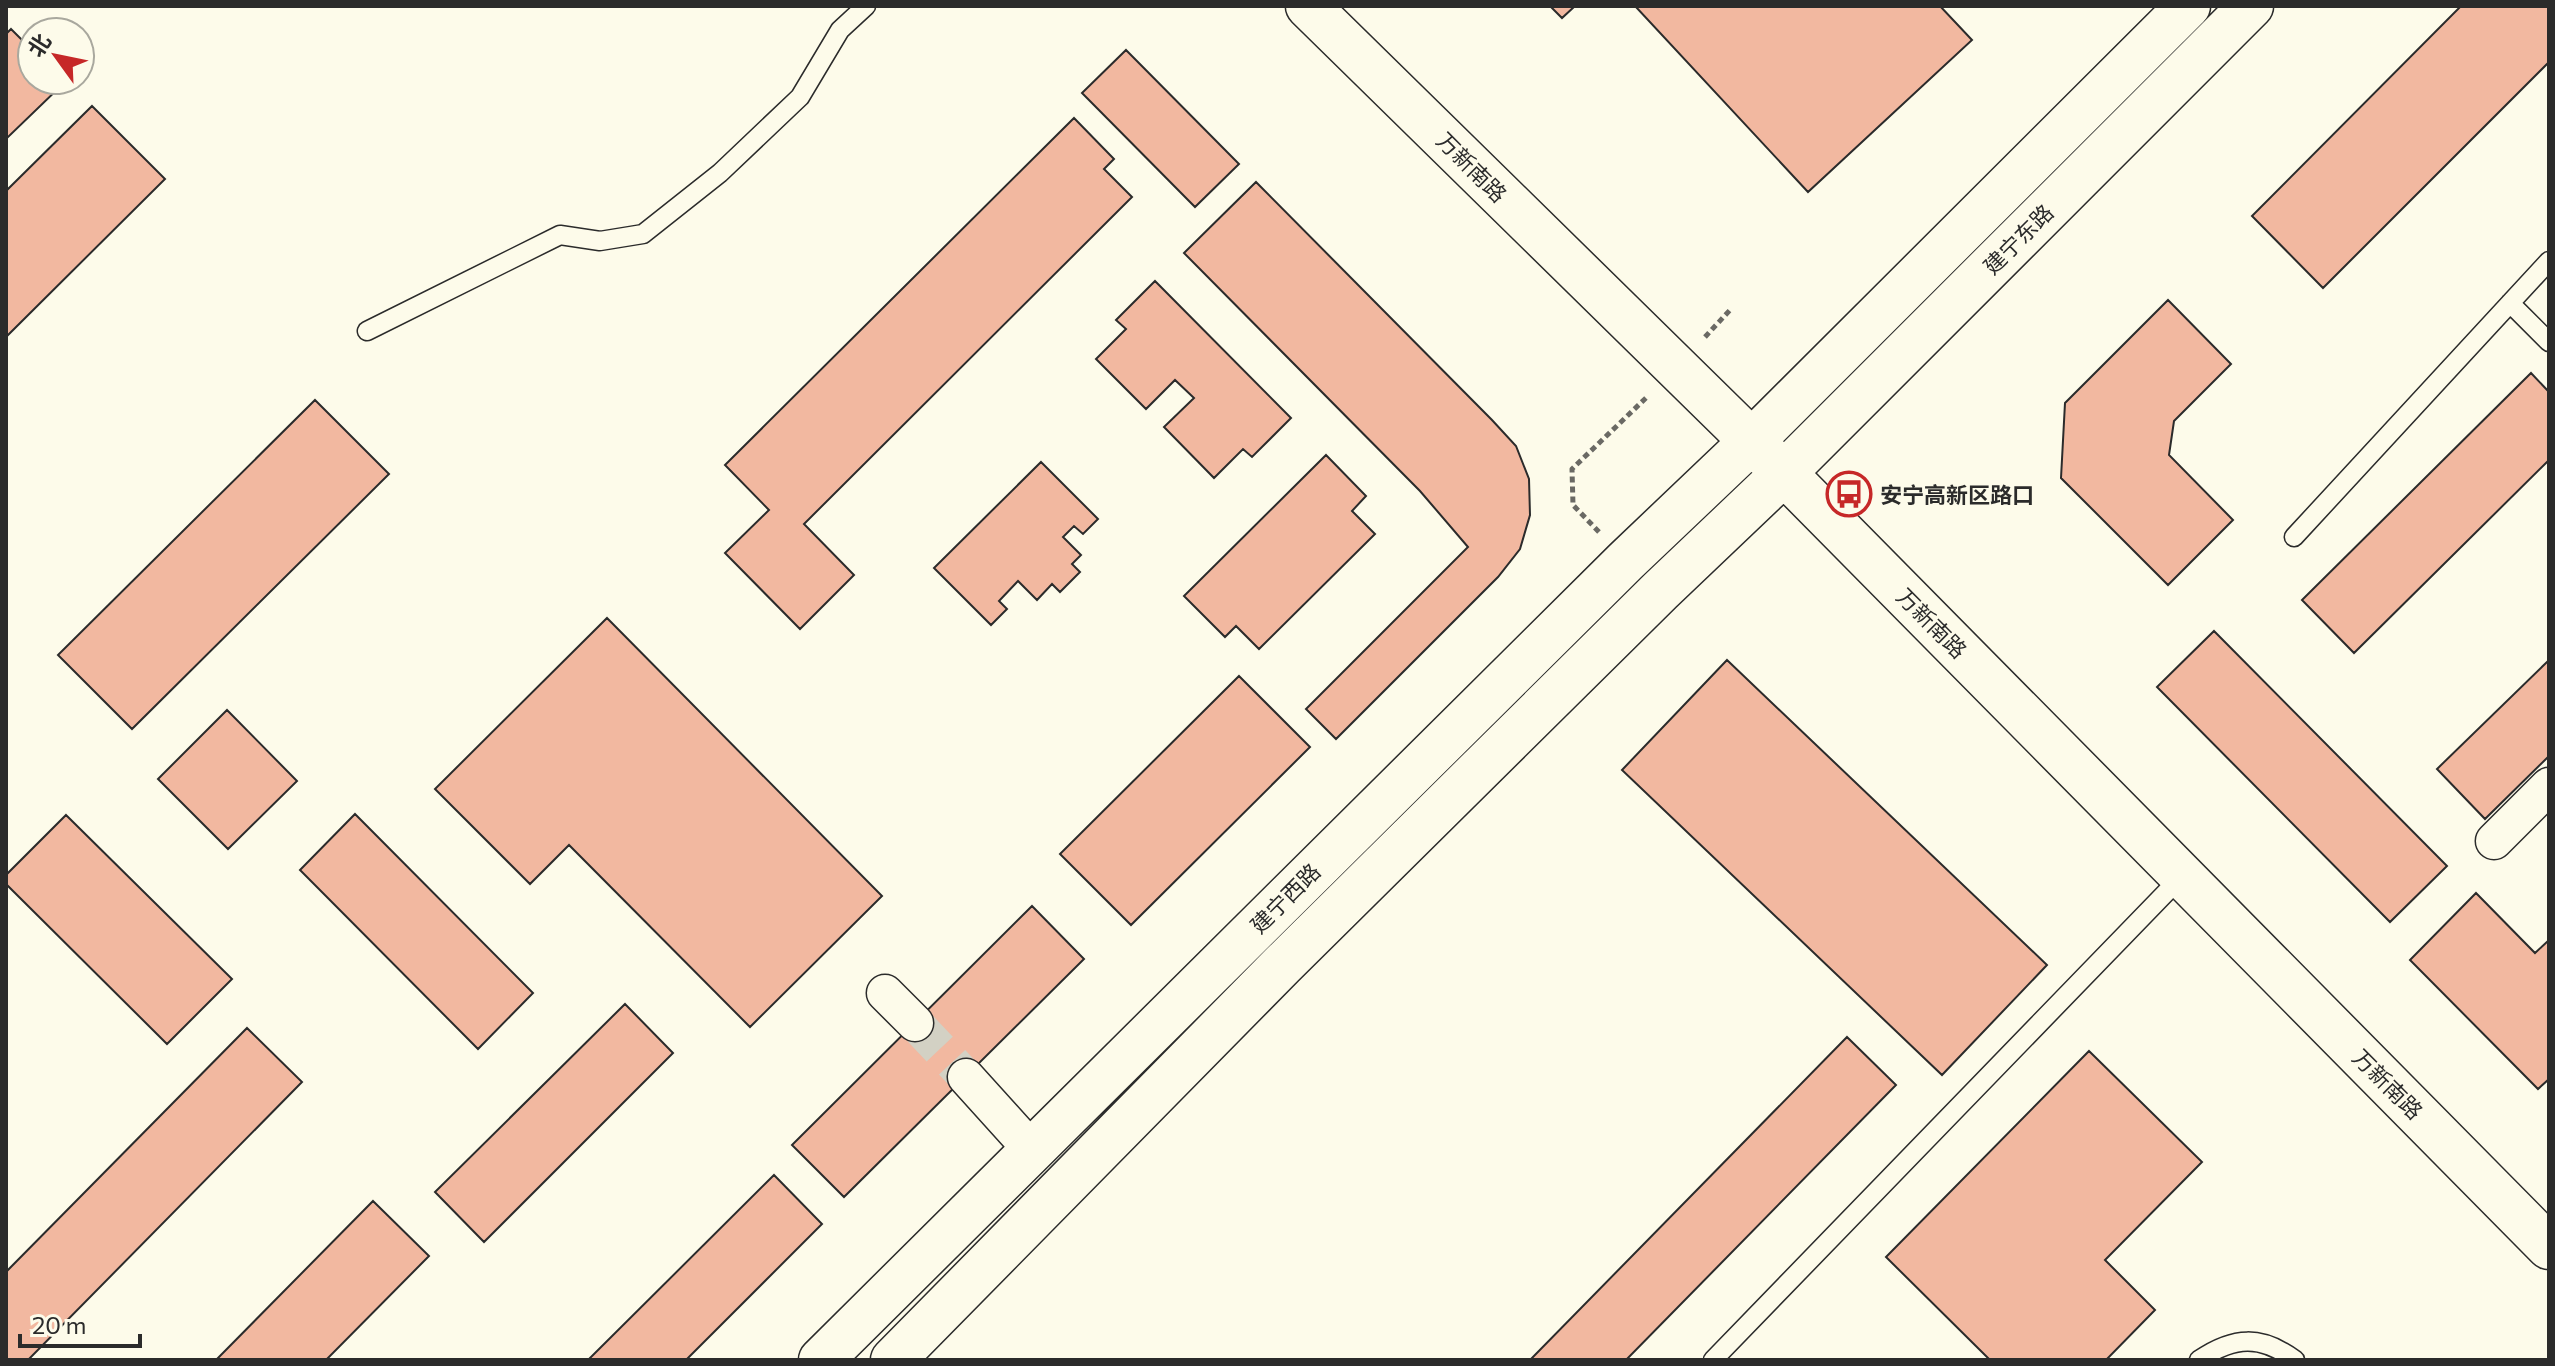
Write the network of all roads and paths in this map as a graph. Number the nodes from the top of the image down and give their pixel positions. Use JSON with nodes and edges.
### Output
{"nodes":[{"id":1,"x":866,"y":6,"type":"edge"},
{"id":2,"x":1308,"y":6,"type":"edge"},
{"id":3,"x":2188,"y":6,"type":"edge"},
{"id":4,"x":2251,"y":6,"type":"edge"},
{"id":5,"x":2549,"y":261,"type":"edge"},
{"id":6,"x":2510,"y":303,"type":"junction"},
{"id":7,"x":1730,"y":310,"type":"dead end"},
{"id":8,"x":367,"y":331,"type":"dead end"},
{"id":9,"x":2549,"y":342,"type":"edge"},
{"id":10,"x":1677,"y":368,"type":"junction"},
{"id":11,"x":1752,"y":441,"type":"junction"},
{"id":12,"x":1784,"y":473,"type":"junction"},
{"id":13,"x":2294,"y":537,"type":"dead end"},
{"id":14,"x":1626,"y":561,"type":"junction"},
{"id":15,"x":2549,"y":786,"type":"edge"},
{"id":16,"x":2494,"y":841,"type":"dead end"},
{"id":17,"x":2182,"y":876,"type":"junction"},
{"id":18,"x":885,"y":993,"type":"dead end"},
{"id":19,"x":915,"y":1023,"type":"tunnel mouth"},
{"id":20,"x":966,"y":1077,"type":"tunnel mouth"},
{"id":21,"x":1031,"y":1149,"type":"junction"},
{"id":22,"x":2549,"y":1247,"type":"edge"},
{"id":23,"x":821,"y":1360,"type":"edge"},
{"id":24,"x":893,"y":1360,"type":"edge"},
{"id":25,"x":1713,"y":1360,"type":"edge"},
{"id":26,"x":2199,"y":1360,"type":"edge"},
{"id":27,"x":2295,"y":1360,"type":"edge"}],
"edges":[{"from":1,"to":8,"type":"lane"},
{"from":2,"to":10,"type":"main road","name":"万新南路"},
{"from":3,"to":11,"type":"main road","name":"建宁东路"},
{"from":4,"to":12,"type":"main road","name":"建宁东路"},
{"from":5,"to":6,"type":"lane"},
{"from":6,"to":9,"type":"lane"},
{"from":6,"to":13,"type":"lane"},
{"from":7,"to":10,"type":"path"},
{"from":10,"to":11,"type":"main road","name":"万新南路"},
{"from":10,"to":14,"type":"path"},
{"from":11,"to":12,"type":"main road","name":"万新南路"},
{"from":11,"to":14,"type":"main road","name":"建宁西路"},
{"from":12,"to":17,"type":"main road","name":"万新南路"},
{"from":12,"to":24,"type":"main road","name":"建宁西路"},
{"from":14,"to":21,"type":"main road","name":"建宁西路"},
{"from":15,"to":16,"type":"street"},
{"from":17,"to":22,"type":"main road","name":"万新南路"},
{"from":17,"to":25,"type":"lane"},
{"from":18,"to":19,"type":"street"},
{"from":20,"to":21,"type":"street"},
{"from":21,"to":23,"type":"main road","name":"建宁西路"},
{"from":26,"to":27,"type":"lane"}]}
